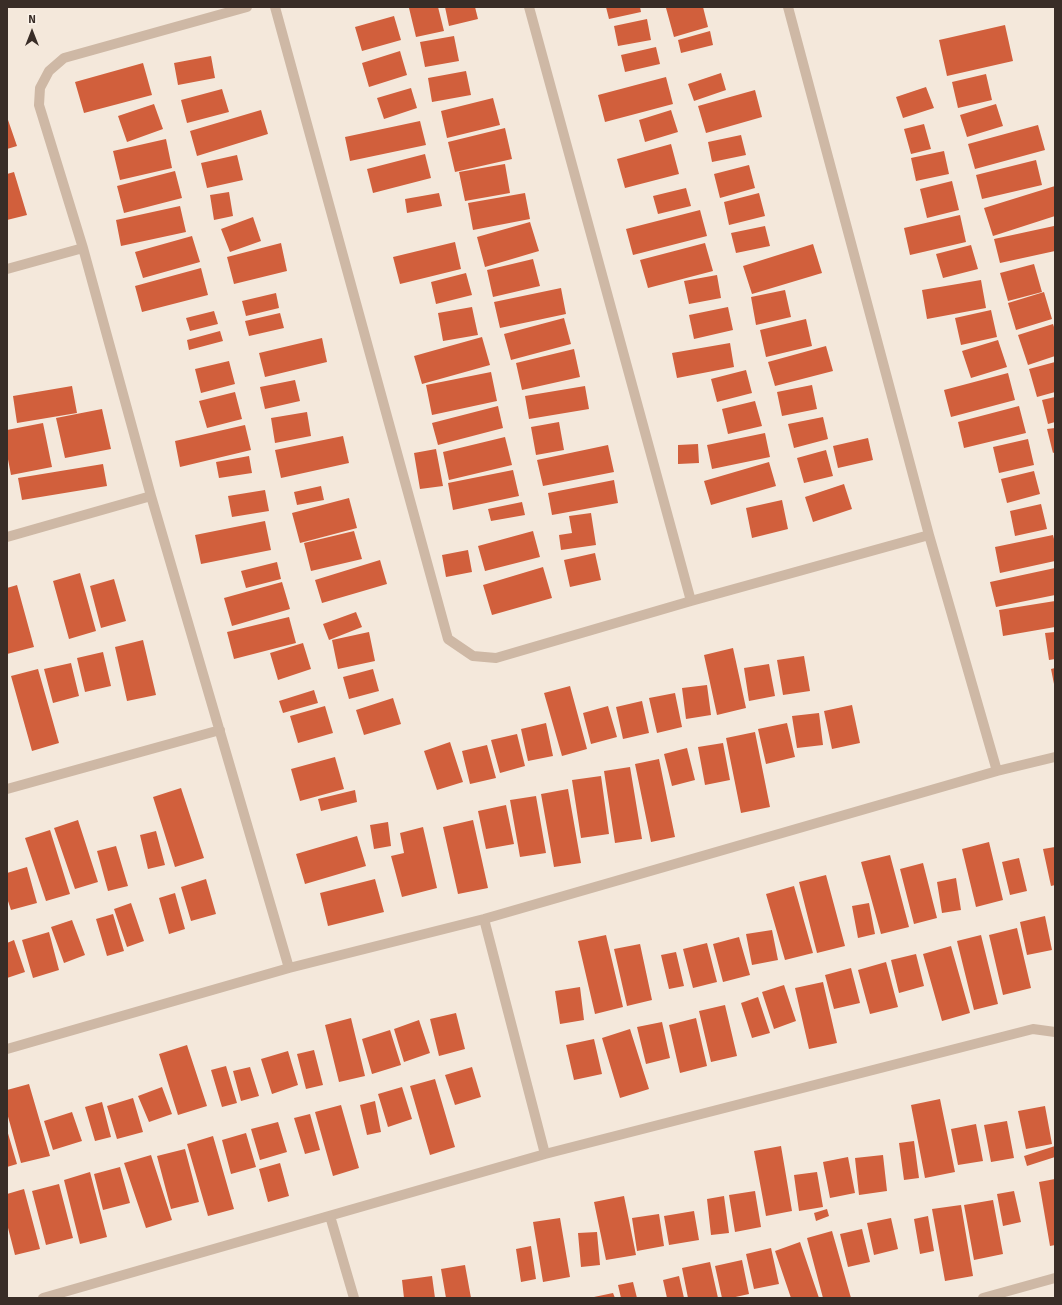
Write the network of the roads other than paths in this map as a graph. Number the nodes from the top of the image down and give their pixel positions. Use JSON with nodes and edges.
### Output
{"nodes":[{"id":1,"x":247,"y":7,"type":"edge"},
{"id":2,"x":275,"y":7,"type":"edge"},
{"id":3,"x":529,"y":7,"type":"edge"},
{"id":4,"x":788,"y":7,"type":"edge"},
{"id":5,"x":83,"y":248,"type":"junction"},
{"id":6,"x":7,"y":269,"type":"edge"},
{"id":7,"x":151,"y":496,"type":"junction"},
{"id":8,"x":930,"y":535,"type":"junction"},
{"id":9,"x":7,"y":537,"type":"edge"},
{"id":10,"x":691,"y":601,"type":"junction"},
{"id":11,"x":220,"y":730,"type":"junction"},
{"id":12,"x":1055,"y":757,"type":"edge"},
{"id":13,"x":997,"y":771,"type":"junction"},
{"id":14,"x":7,"y":789,"type":"edge"},
{"id":15,"x":484,"y":919,"type":"junction"},
{"id":16,"x":289,"y":968,"type":"junction"},
{"id":17,"x":1055,"y":1032,"type":"edge"},
{"id":18,"x":7,"y":1049,"type":"edge"},
{"id":19,"x":545,"y":1154,"type":"junction"},
{"id":20,"x":330,"y":1216,"type":"junction"},
{"id":21,"x":1055,"y":1278,"type":"edge"},
{"id":22,"x":43,"y":1298,"type":"edge"},
{"id":23,"x":354,"y":1298,"type":"edge"},
{"id":24,"x":982,"y":1298,"type":"edge"}],
"edges":[{"from":1,"to":5,"type":"street"},
{"from":2,"to":10,"type":"street"},
{"from":3,"to":10,"type":"street"},
{"from":4,"to":8,"type":"street"},
{"from":5,"to":6,"type":"street"},
{"from":5,"to":7,"type":"street"},
{"from":7,"to":9,"type":"street"},
{"from":7,"to":11,"type":"street"},
{"from":8,"to":10,"type":"street"},
{"from":8,"to":13,"type":"street"},
{"from":11,"to":14,"type":"street"},
{"from":11,"to":16,"type":"street"},
{"from":12,"to":13,"type":"street"},
{"from":13,"to":15,"type":"street"},
{"from":15,"to":16,"type":"street"},
{"from":15,"to":19,"type":"street"},
{"from":16,"to":18,"type":"street"},
{"from":17,"to":19,"type":"street"},
{"from":19,"to":20,"type":"street"},
{"from":20,"to":22,"type":"street"},
{"from":20,"to":23,"type":"street"},
{"from":21,"to":24,"type":"street"}]}
